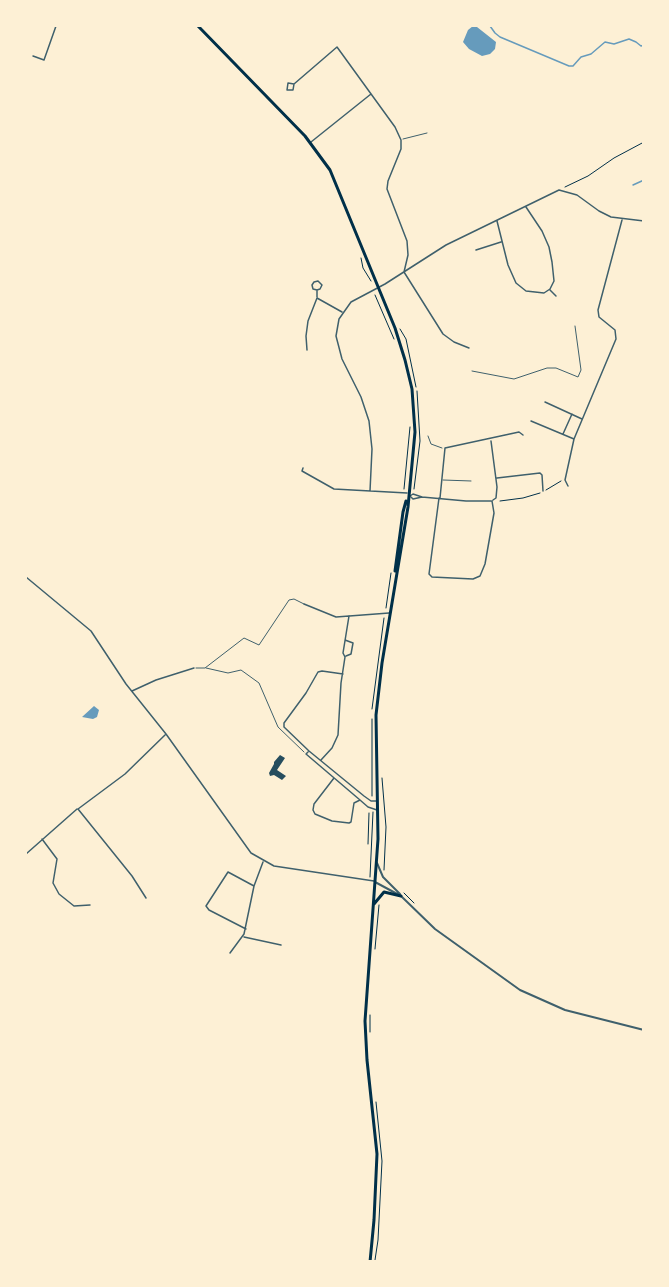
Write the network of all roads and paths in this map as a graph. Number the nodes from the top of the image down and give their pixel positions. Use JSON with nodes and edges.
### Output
{"nodes":[{"id":1,"x":56,"y":26,"type":"edge"},
{"id":2,"x":198,"y":26,"type":"edge"},
{"id":3,"x":33,"y":56,"type":"dead end"},
{"id":4,"x":294,"y":84,"type":"dead end"},
{"id":5,"x":372,"y":93,"type":"junction"},
{"id":6,"x":427,"y":133,"type":"dead end"},
{"id":7,"x":401,"y":140,"type":"junction"},
{"id":8,"x":311,"y":142,"type":"junction"},
{"id":9,"x":644,"y":142,"type":"edge"},
{"id":10,"x":559,"y":190,"type":"junction"},
{"id":11,"x":525,"y":206,"type":"junction"},
{"id":12,"x":622,"y":219,"type":"junction"},
{"id":13,"x":497,"y":220,"type":"junction"},
{"id":14,"x":644,"y":221,"type":"edge"},
{"id":15,"x":502,"y":242,"type":"junction"},
{"id":16,"x":476,"y":250,"type":"dead end"},
{"id":17,"x":361,"y":257,"type":"dead end"},
{"id":18,"x":404,"y":272,"type":"junction"},
{"id":19,"x":371,"y":282,"type":"dead end"},
{"id":20,"x":378,"y":288,"type":"junction"},
{"id":21,"x":550,"y":289,"type":"junction"},
{"id":22,"x":317,"y":290,"type":"dead end"},
{"id":23,"x":556,"y":296,"type":"dead end"},
{"id":24,"x":317,"y":298,"type":"junction"},
{"id":25,"x":378,"y":300,"type":"dead end"},
{"id":26,"x":343,"y":312,"type":"junction"},
{"id":27,"x":575,"y":326,"type":"dead end"},
{"id":28,"x":396,"y":345,"type":"dead end"},
{"id":29,"x":469,"y":348,"type":"dead end"},
{"id":30,"x":307,"y":350,"type":"dead end"},
{"id":31,"x":472,"y":371,"type":"dead end"},
{"id":32,"x":545,"y":402,"type":"dead end"},
{"id":33,"x":572,"y":414,"type":"junction"},
{"id":34,"x":582,"y":419,"type":"junction"},
{"id":35,"x":531,"y":421,"type":"dead end"},
{"id":36,"x":410,"y":425,"type":"dead end"},
{"id":37,"x":429,"y":435,"type":"dead end"},
{"id":38,"x":523,"y":435,"type":"dead end"},
{"id":39,"x":563,"y":435,"type":"junction"},
{"id":40,"x":490,"y":440,"type":"junction"},
{"id":41,"x":574,"y":440,"type":"junction"},
{"id":42,"x":444,"y":448,"type":"junction"},
{"id":43,"x":303,"y":468,"type":"dead end"},
{"id":44,"x":496,"y":478,"type":"junction"},
{"id":45,"x":441,"y":480,"type":"junction"},
{"id":46,"x":566,"y":480,"type":"junction"},
{"id":47,"x":471,"y":481,"type":"dead end"},
{"id":48,"x":568,"y":486,"type":"dead end"},
{"id":49,"x":370,"y":491,"type":"junction"},
{"id":50,"x":543,"y":491,"type":"junction"},
{"id":51,"x":407,"y":495,"type":"junction"},
{"id":52,"x":440,"y":498,"type":"junction"},
{"id":53,"x":494,"y":500,"type":"junction"},
{"id":54,"x":392,"y":568,"type":"dead end"},
{"id":55,"x":26,"y":577,"type":"edge"},
{"id":56,"x":304,"y":604,"type":"joint"},
{"id":57,"x":385,"y":613,"type":"junction"},
{"id":58,"x":390,"y":613,"type":"junction"},
{"id":59,"x":349,"y":616,"type":"junction"},
{"id":60,"x":345,"y":640,"type":"junction"},
{"id":61,"x":345,"y":657,"type":"junction"},
{"id":62,"x":194,"y":668,"type":"joint"},
{"id":63,"x":205,"y":668,"type":"junction"},
{"id":64,"x":343,"y":674,"type":"junction"},
{"id":65,"x":131,"y":692,"type":"junction"},
{"id":66,"x":166,"y":734,"type":"junction"},
{"id":67,"x":309,"y":751,"type":"junction"},
{"id":68,"x":306,"y":754,"type":"junction"},
{"id":69,"x":321,"y":760,"type":"junction"},
{"id":70,"x":339,"y":775,"type":"junction"},
{"id":71,"x":335,"y":778,"type":"junction"},
{"id":72,"x":360,"y":800,"type":"junction"},
{"id":73,"x":372,"y":801,"type":"junction"},
{"id":74,"x":378,"y":802,"type":"junction"},
{"id":75,"x":371,"y":808,"type":"junction"},
{"id":76,"x":78,"y":809,"type":"junction"},
{"id":77,"x":378,"y":810,"type":"junction"},
{"id":78,"x":42,"y":839,"type":"junction"},
{"id":79,"x":368,"y":844,"type":"dead end"},
{"id":80,"x":26,"y":854,"type":"edge"},
{"id":81,"x":376,"y":860,"type":"junction"},
{"id":82,"x":264,"y":862,"type":"junction"},
{"id":83,"x":370,"y":872,"type":"dead end"},
{"id":84,"x":375,"y":882,"type":"junction"},
{"id":85,"x":254,"y":886,"type":"junction"},
{"id":86,"x":402,"y":894,"type":"junction"},
{"id":87,"x":146,"y":898,"type":"dead end"},
{"id":88,"x":380,"y":903,"type":"dead end"},
{"id":89,"x":374,"y":904,"type":"junction"},
{"id":90,"x":90,"y":905,"type":"dead end"},
{"id":91,"x":417,"y":907,"type":"dead end"},
{"id":92,"x":246,"y":929,"type":"junction"},
{"id":93,"x":243,"y":936,"type":"junction"},
{"id":94,"x":282,"y":945,"type":"dead end"},
{"id":95,"x":230,"y":953,"type":"dead end"},
{"id":96,"x":374,"y":954,"type":"dead end"},
{"id":97,"x":370,"y":1016,"type":"dead end"},
{"id":98,"x":644,"y":1030,"type":"edge"},
{"id":99,"x":370,"y":1034,"type":"dead end"},
{"id":100,"x":375,"y":1096,"type":"dead end"},
{"id":101,"x":372,"y":1262,"type":"edge"}],
"edges":[{"from":1,"to":3,"type":"street"},
{"from":2,"to":8,"type":"main road"},
{"from":4,"to":5,"type":"street"},
{"from":5,"to":7,"type":"street"},
{"from":5,"to":8,"type":"street"},
{"from":6,"to":7,"type":"lane"},
{"from":7,"to":18,"type":"street"},
{"from":8,"to":20,"type":"main road"},
{"from":9,"to":10,"type":"path"},
{"from":10,"to":11,"type":"street"},
{"from":10,"to":12,"type":"street"},
{"from":11,"to":13,"type":"street"},
{"from":11,"to":21,"type":"street"},
{"from":12,"to":14,"type":"street"},
{"from":12,"to":34,"type":"street"},
{"from":13,"to":15,"type":"street"},
{"from":13,"to":18,"type":"street"},
{"from":15,"to":16,"type":"street"},
{"from":15,"to":21,"type":"street"},
{"from":17,"to":19,"type":"path"},
{"from":18,"to":20,"type":"street"},
{"from":18,"to":29,"type":"street"},
{"from":20,"to":26,"type":"street"},
{"from":20,"to":51,"type":"main road"},
{"from":21,"to":23,"type":"street"},
{"from":22,"to":24,"type":"street"},
{"from":24,"to":26,"type":"street"},
{"from":24,"to":30,"type":"street"},
{"from":25,"to":28,"type":"path"},
{"from":26,"to":49,"type":"street"},
{"from":27,"to":31,"type":"lane"},
{"from":32,"to":33,"type":"street"},
{"from":33,"to":34,"type":"street"},
{"from":33,"to":39,"type":"street"},
{"from":34,"to":41,"type":"street"},
{"from":35,"to":39,"type":"street"},
{"from":36,"to":51,"type":"path"},
{"from":37,"to":42,"type":"lane"},
{"from":38,"to":40,"type":"street"},
{"from":39,"to":41,"type":"street"},
{"from":40,"to":42,"type":"street"},
{"from":40,"to":44,"type":"street"},
{"from":41,"to":46,"type":"street"},
{"from":42,"to":45,"type":"street"},
{"from":43,"to":49,"type":"street"},
{"from":44,"to":50,"type":"street"},
{"from":44,"to":53,"type":"street"},
{"from":45,"to":47,"type":"lane"},
{"from":45,"to":52,"type":"street"},
{"from":46,"to":48,"type":"street"},
{"from":46,"to":50,"type":"path"},
{"from":49,"to":51,"type":"street"},
{"from":50,"to":53,"type":"path"},
{"from":51,"to":52,"type":"street"},
{"from":51,"to":58,"type":"main road"},
{"from":52,"to":53,"type":"street"},
{"from":52,"to":53,"type":"street"},
{"from":54,"to":57,"type":"path"},
{"from":55,"to":65,"type":"street"},
{"from":56,"to":59,"type":"street"},
{"from":56,"to":63,"type":"lane"},
{"from":57,"to":58,"type":"street"},
{"from":57,"to":59,"type":"street"},
{"from":57,"to":73,"type":"path"},
{"from":58,"to":74,"type":"main road"},
{"from":59,"to":60,"type":"street"},
{"from":60,"to":61,"type":"street"},
{"from":60,"to":61,"type":"street"},
{"from":61,"to":64,"type":"street"},
{"from":62,"to":63,"type":"lane"},
{"from":62,"to":65,"type":"street"},
{"from":63,"to":68,"type":"lane"},
{"from":64,"to":67,"type":"street"},
{"from":64,"to":69,"type":"street"},
{"from":65,"to":66,"type":"street"},
{"from":66,"to":76,"type":"street"},
{"from":66,"to":82,"type":"street"},
{"from":67,"to":68,"type":"street"},
{"from":67,"to":69,"type":"street"},
{"from":68,"to":71,"type":"street"},
{"from":69,"to":70,"type":"street"},
{"from":70,"to":71,"type":"street"},
{"from":70,"to":73,"type":"street"},
{"from":71,"to":72,"type":"street"},
{"from":71,"to":72,"type":"street"},
{"from":72,"to":75,"type":"street"},
{"from":73,"to":74,"type":"street"},
{"from":74,"to":77,"type":"main road"},
{"from":75,"to":77,"type":"street"},
{"from":75,"to":79,"type":"path"},
{"from":75,"to":83,"type":"path"},
{"from":76,"to":78,"type":"street"},
{"from":76,"to":87,"type":"street"},
{"from":77,"to":81,"type":"main road"},
{"from":78,"to":80,"type":"street"},
{"from":78,"to":90,"type":"street"},
{"from":81,"to":84,"type":"main road"},
{"from":81,"to":86,"type":"street"},
{"from":82,"to":84,"type":"street"},
{"from":82,"to":85,"type":"street"},
{"from":84,"to":86,"type":"street"},
{"from":84,"to":89,"type":"main road"},
{"from":85,"to":92,"type":"street"},
{"from":85,"to":92,"type":"street"},
{"from":86,"to":89,"type":"main road"},
{"from":86,"to":91,"type":"path"},
{"from":86,"to":98,"type":"street"},
{"from":88,"to":96,"type":"path"},
{"from":89,"to":101,"type":"main road"},
{"from":92,"to":93,"type":"street"},
{"from":93,"to":94,"type":"street"},
{"from":93,"to":95,"type":"street"},
{"from":97,"to":99,"type":"path"},
{"from":100,"to":101,"type":"path"}]}
